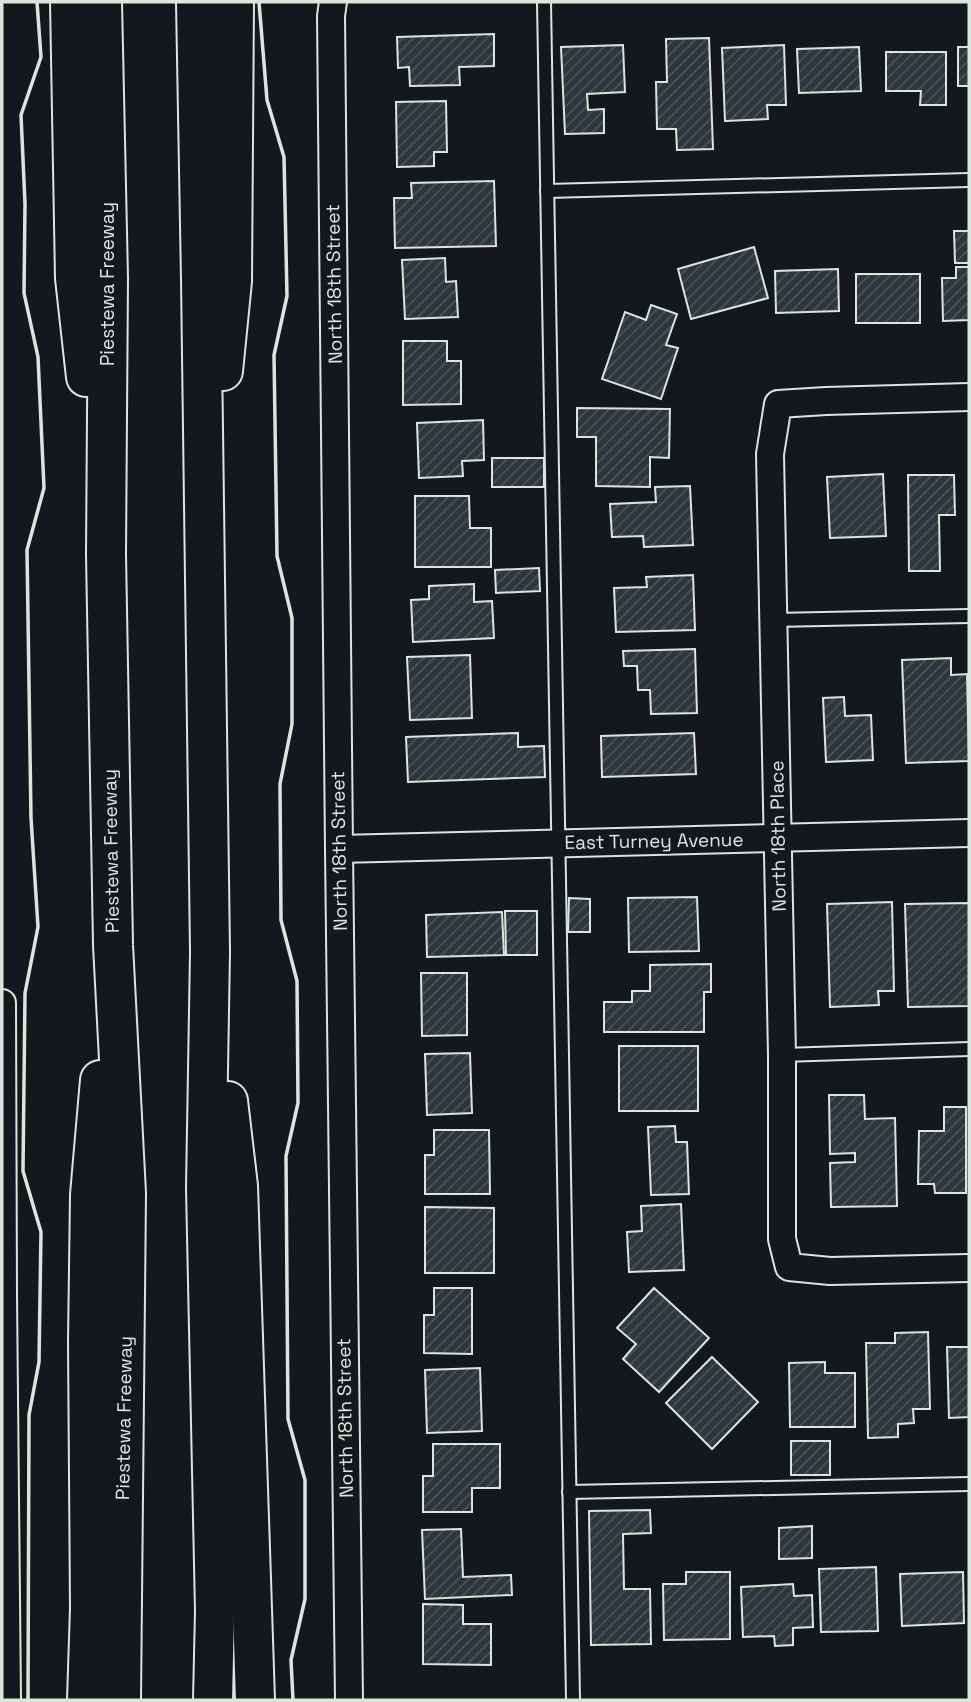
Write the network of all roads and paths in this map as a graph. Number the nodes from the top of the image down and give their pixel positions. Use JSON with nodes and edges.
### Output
{"nodes":[{"id":1,"x":70,"y":2,"type":"edge"},
{"id":2,"x":102,"y":2,"type":"edge"},
{"id":3,"x":196,"y":2,"type":"edge"},
{"id":4,"x":234,"y":2,"type":"edge"},
{"id":5,"x":333,"y":2,"type":"edge"},
{"id":6,"x":544,"y":2,"type":"edge"},
{"id":7,"x":969,"y":180,"type":"edge"},
{"id":8,"x":547,"y":191,"type":"junction"},
{"id":9,"x":969,"y":397,"type":"edge"},
{"id":10,"x":106,"y":554,"type":"junction"},
{"id":11,"x":205,"y":558,"type":"junction"},
{"id":12,"x":969,"y":615,"type":"edge"},
{"id":13,"x":774,"y":620,"type":"junction"},
{"id":14,"x":969,"y":833,"type":"edge"},
{"id":15,"x":778,"y":838,"type":"junction"},
{"id":16,"x":559,"y":844,"type":"junction"},
{"id":17,"x":339,"y":849,"type":"junction"},
{"id":18,"x":113,"y":945,"type":"junction"},
{"id":19,"x":210,"y":952,"type":"junction"},
{"id":20,"x":2,"y":1003,"type":"edge"},
{"id":21,"x":969,"y":1049,"type":"edge"},
{"id":22,"x":782,"y":1055,"type":"junction"},
{"id":23,"x":2,"y":1080,"type":"edge"},
{"id":24,"x":969,"y":1268,"type":"edge"},
{"id":25,"x":2,"y":1295,"type":"edge"},
{"id":26,"x":969,"y":1484,"type":"edge"},
{"id":27,"x":569,"y":1492,"type":"junction"},
{"id":28,"x":3,"y":1511,"type":"edge"},
{"id":29,"x":7,"y":1700,"type":"edge"},
{"id":30,"x":87,"y":1700,"type":"edge"},
{"id":31,"x":121,"y":1700,"type":"edge"},
{"id":32,"x":213,"y":1700,"type":"edge"},
{"id":33,"x":255,"y":1700,"type":"edge"},
{"id":34,"x":349,"y":1700,"type":"edge"},
{"id":35,"x":573,"y":1700,"type":"edge"}],
"edges":[{"from":1,"to":10,"type":"highway"},
{"from":2,"to":10,"type":"highway","name":"Piestewa Freeway"},
{"from":3,"to":11,"type":"highway"},
{"from":4,"to":11,"type":"highway"},
{"from":5,"to":17,"type":"street","name":"North 18th Street"},
{"from":6,"to":8,"type":"lane"},
{"from":7,"to":8,"type":"lane"},
{"from":8,"to":16,"type":"lane"},
{"from":9,"to":13,"type":"street","name":"North 18th Place"},
{"from":10,"to":18,"type":"highway","name":"Piestewa Freeway"},
{"from":11,"to":19,"type":"highway"},
{"from":12,"to":13,"type":"lane"},
{"from":13,"to":15,"type":"street","name":"North 18th Place"},
{"from":14,"to":15,"type":"street","name":"East Turney Avenue"},
{"from":15,"to":16,"type":"street","name":"East Turney Avenue"},
{"from":15,"to":22,"type":"street","name":"North 18th Place"},
{"from":16,"to":17,"type":"street","name":"East Turney Avenue"},
{"from":16,"to":27,"type":"lane"},
{"from":17,"to":34,"type":"street","name":"North 18th Street"},
{"from":18,"to":30,"type":"highway"},
{"from":18,"to":31,"type":"highway","name":"Piestewa Freeway"},
{"from":19,"to":32,"type":"highway"},
{"from":19,"to":33,"type":"highway"},
{"from":20,"to":23,"type":"street"},
{"from":21,"to":22,"type":"lane"},
{"from":22,"to":24,"type":"street","name":"North 18th Place"},
{"from":23,"to":25,"type":"street"},
{"from":25,"to":28,"type":"street"},
{"from":26,"to":27,"type":"lane"},
{"from":27,"to":35,"type":"lane"},
{"from":28,"to":29,"type":"street"}]}
